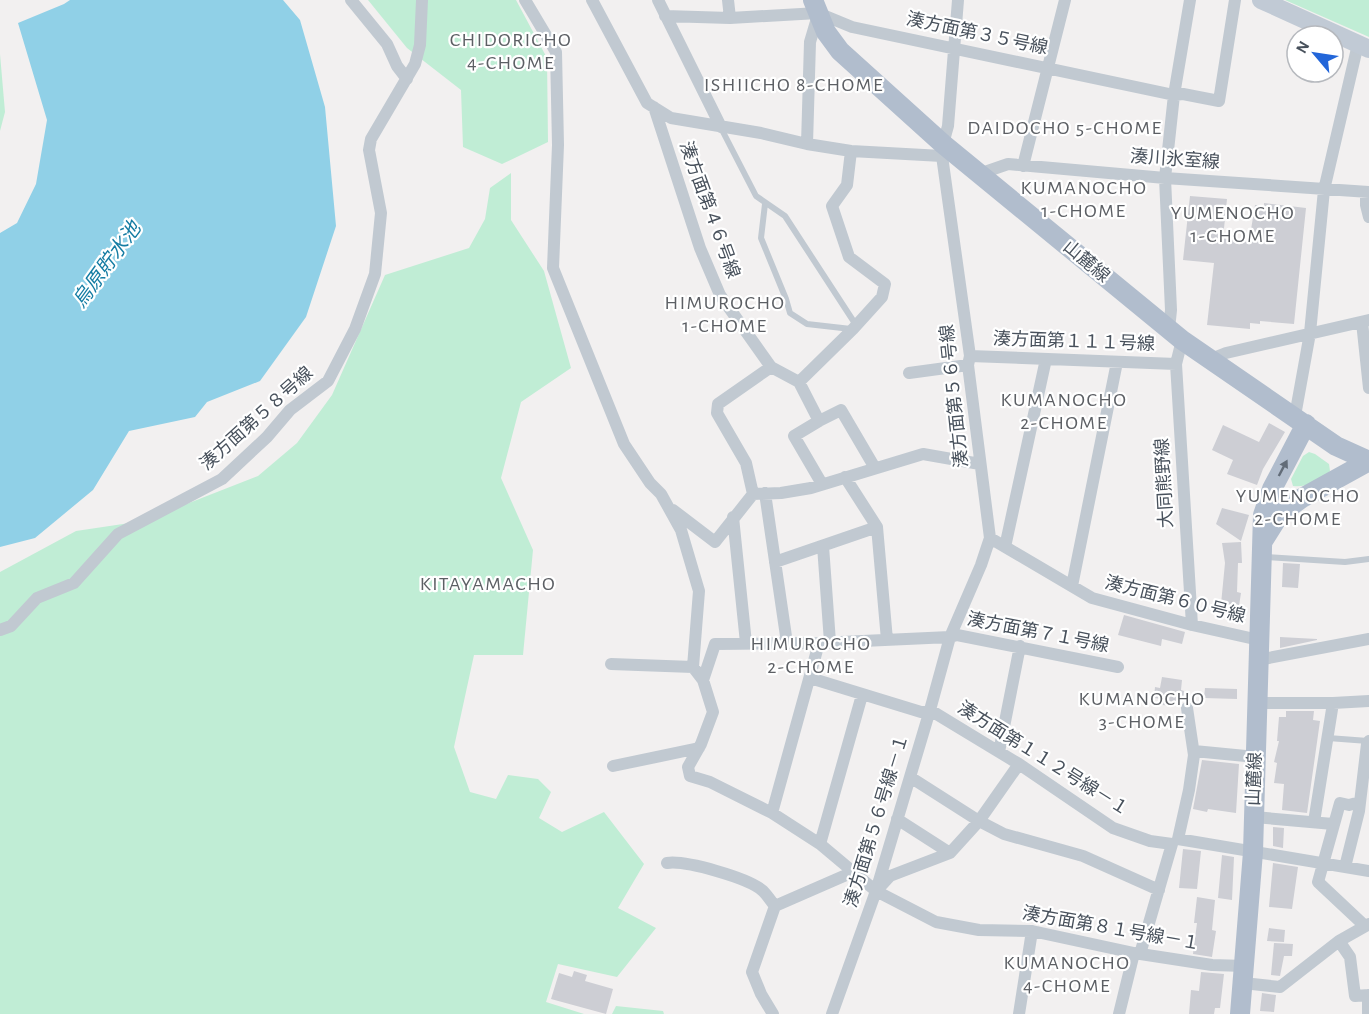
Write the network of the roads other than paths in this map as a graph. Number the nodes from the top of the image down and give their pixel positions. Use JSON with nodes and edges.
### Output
{"nodes":[{"id":1,"x":351,"y":0,"type":"edge"},
{"id":2,"x":422,"y":0,"type":"edge"},
{"id":3,"x":525,"y":0,"type":"edge"},
{"id":4,"x":592,"y":0,"type":"edge"},
{"id":5,"x":658,"y":0,"type":"edge"},
{"id":6,"x":728,"y":0,"type":"edge"},
{"id":7,"x":958,"y":0,"type":"edge"},
{"id":8,"x":1065,"y":0,"type":"edge"},
{"id":9,"x":1190,"y":0,"type":"edge"},
{"id":10,"x":1235,"y":0,"type":"edge"},
{"id":11,"x":1261,"y":0,"type":"edge"},
{"id":12,"x":816,"y":7,"type":"edge"},
{"id":13,"x":665,"y":16,"type":"junction"},
{"id":14,"x":730,"y":18,"type":"junction"},
{"id":15,"x":1363,"y":46,"type":"edge"},
{"id":16,"x":954,"y":48,"type":"junction"},
{"id":17,"x":1048,"y":68,"type":"junction"},
{"id":18,"x":407,"y":79,"type":"junction"},
{"id":19,"x":1174,"y":95,"type":"junction"},
{"id":20,"x":654,"y":107,"type":"junction"},
{"id":21,"x":721,"y":127,"type":"junction"},
{"id":22,"x":807,"y":144,"type":"junction"},
{"id":23,"x":943,"y":150,"type":"junction"},
{"id":24,"x":851,"y":151,"type":"junction"},
{"id":25,"x":1023,"y":166,"type":"junction"},
{"id":26,"x":979,"y":174,"type":"junction"},
{"id":27,"x":1165,"y":178,"type":"junction"},
{"id":28,"x":1324,"y":189,"type":"junction"},
{"id":29,"x":1368,"y":192,"type":"edge"},
{"id":30,"x":765,"y":204,"type":"junction"},
{"id":31,"x":1369,"y":217,"type":"edge"},
{"id":32,"x":1365,"y":321,"type":"edge"},
{"id":33,"x":854,"y":327,"type":"junction"},
{"id":34,"x":1310,"y":333,"type":"junction"},
{"id":35,"x":1175,"y":334,"type":"junction"},
{"id":36,"x":1046,"y":359,"type":"junction"},
{"id":37,"x":1211,"y":359,"type":"junction"},
{"id":38,"x":969,"y":360,"type":"junction"},
{"id":39,"x":1117,"y":362,"type":"junction"},
{"id":40,"x":1176,"y":364,"type":"junction"},
{"id":41,"x":771,"y":367,"type":"junction"},
{"id":42,"x":909,"y":373,"type":"dead end"},
{"id":43,"x":799,"y":382,"type":"junction"},
{"id":44,"x":1369,"y":388,"type":"edge"},
{"id":45,"x":1300,"y":420,"type":"junction"},
{"id":46,"x":819,"y":421,"type":"junction"},
{"id":47,"x":1369,"y":462,"type":"edge"},
{"id":48,"x":980,"y":464,"type":"junction"},
{"id":49,"x":875,"y":468,"type":"junction"},
{"id":50,"x":1369,"y":468,"type":"edge"},
{"id":51,"x":845,"y":477,"type":"junction"},
{"id":52,"x":822,"y":484,"type":"junction"},
{"id":53,"x":759,"y":494,"type":"junction"},
{"id":54,"x":667,"y":505,"type":"junction"},
{"id":55,"x":733,"y":517,"type":"junction"},
{"id":56,"x":877,"y":526,"type":"junction"},
{"id":57,"x":990,"y":538,"type":"junction"},
{"id":58,"x":823,"y":546,"type":"junction"},
{"id":59,"x":1005,"y":547,"type":"junction"},
{"id":60,"x":1262,"y":550,"type":"junction"},
{"id":61,"x":1369,"y":559,"type":"edge"},
{"id":62,"x":775,"y":562,"type":"junction"},
{"id":63,"x":1072,"y":586,"type":"junction"},
{"id":64,"x":1192,"y":625,"type":"junction"},
{"id":65,"x":0,"y":630,"type":"edge"},
{"id":66,"x":950,"y":637,"type":"junction"},
{"id":67,"x":1369,"y":639,"type":"edge"},
{"id":68,"x":886,"y":640,"type":"junction"},
{"id":69,"x":787,"y":643,"type":"junction"},
{"id":70,"x":825,"y":643,"type":"junction"},
{"id":71,"x":746,"y":644,"type":"junction"},
{"id":72,"x":1020,"y":646,"type":"junction"},
{"id":73,"x":1259,"y":650,"type":"junction"},
{"id":74,"x":611,"y":664,"type":"dead end"},
{"id":75,"x":693,"y":667,"type":"junction"},
{"id":76,"x":1118,"y":667,"type":"dead end"},
{"id":77,"x":810,"y":678,"type":"junction"},
{"id":78,"x":703,"y":680,"type":"junction"},
{"id":79,"x":862,"y":695,"type":"junction"},
{"id":80,"x":1369,"y":701,"type":"edge"},
{"id":81,"x":1257,"y":703,"type":"junction"},
{"id":82,"x":1333,"y":703,"type":"junction"},
{"id":83,"x":1187,"y":708,"type":"dead end"},
{"id":84,"x":930,"y":710,"type":"junction"},
{"id":85,"x":1327,"y":738,"type":"junction"},
{"id":86,"x":1369,"y":741,"type":"edge"},
{"id":87,"x":699,"y":748,"type":"junction"},
{"id":88,"x":1194,"y":751,"type":"junction"},
{"id":89,"x":999,"y":752,"type":"junction"},
{"id":90,"x":1256,"y":758,"type":"junction"},
{"id":91,"x":1019,"y":764,"type":"junction"},
{"id":92,"x":613,"y":766,"type":"dead end"},
{"id":93,"x":910,"y":777,"type":"junction"},
{"id":94,"x":1360,"y":801,"type":"junction"},
{"id":95,"x":772,"y":813,"type":"junction"},
{"id":96,"x":1254,"y":817,"type":"junction"},
{"id":97,"x":897,"y":819,"type":"junction"},
{"id":98,"x":979,"y":821,"type":"junction"},
{"id":99,"x":1314,"y":822,"type":"junction"},
{"id":100,"x":1333,"y":824,"type":"junction"},
{"id":101,"x":1175,"y":842,"type":"junction"},
{"id":102,"x":820,"y":844,"type":"junction"},
{"id":103,"x":1253,"y":852,"type":"junction"},
{"id":104,"x":950,"y":853,"type":"junction"},
{"id":105,"x":667,"y":863,"type":"dead end"},
{"id":106,"x":1323,"y":864,"type":"junction"},
{"id":107,"x":1345,"y":867,"type":"junction"},
{"id":108,"x":1369,"y":871,"type":"edge"},
{"id":109,"x":853,"y":872,"type":"junction"},
{"id":110,"x":1159,"y":890,"type":"junction"},
{"id":111,"x":876,"y":891,"type":"junction"},
{"id":112,"x":775,"y":906,"type":"junction"},
{"id":113,"x":1367,"y":925,"type":"edge"},
{"id":114,"x":1032,"y":931,"type":"junction"},
{"id":115,"x":1339,"y":941,"type":"junction"},
{"id":116,"x":1137,"y":953,"type":"junction"},
{"id":117,"x":1244,"y":975,"type":"junction"},
{"id":118,"x":1369,"y":995,"type":"edge"},
{"id":119,"x":773,"y":1014,"type":"edge"},
{"id":120,"x":832,"y":1014,"type":"edge"},
{"id":121,"x":1019,"y":1014,"type":"edge"},
{"id":122,"x":1119,"y":1014,"type":"edge"},
{"id":123,"x":1240,"y":1014,"type":"edge"},
{"id":124,"x":1368,"y":1014,"type":"edge"}],
"edges":[{"from":1,"to":18,"type":"street"},
{"from":2,"to":18,"type":"street","name":"湊方面第５８号線"},
{"from":3,"to":54,"type":"street"},
{"from":4,"to":20,"type":"street"},
{"from":5,"to":13,"type":"street"},
{"from":6,"to":14,"type":"street"},
{"from":7,"to":16,"type":"street","name":"湊方面第５６号線"},
{"from":8,"to":17,"type":"street"},
{"from":9,"to":19,"type":"street","name":"大同熊野線"},
{"from":10,"to":19,"type":"street","name":"湊方面第３５号線"},
{"from":11,"to":15,"type":"street"},
{"from":12,"to":14,"type":"street","name":"湊方面第３５号線"},
{"from":12,"to":16,"type":"street","name":"湊方面第３５号線"},
{"from":12,"to":22,"type":"street"},
{"from":12,"to":23,"type":"main road","name":"山麓線"},
{"from":13,"to":14,"type":"street","name":"湊方面第３５号線"},
{"from":13,"to":21,"type":"street"},
{"from":15,"to":28,"type":"street"},
{"from":16,"to":17,"type":"street","name":"湊方面第３５号線"},
{"from":16,"to":23,"type":"street","name":"湊方面第５６号線"},
{"from":17,"to":19,"type":"street","name":"湊方面第３５号線"},
{"from":17,"to":25,"type":"street"},
{"from":18,"to":65,"type":"street","name":"湊方面第５８号線"},
{"from":19,"to":27,"type":"street","name":"大同熊野線"},
{"from":20,"to":21,"type":"street"},
{"from":20,"to":41,"type":"street","name":"湊方面第４６号線"},
{"from":21,"to":22,"type":"street"},
{"from":21,"to":30,"type":"lane"},
{"from":22,"to":24,"type":"street"},
{"from":23,"to":24,"type":"street"},
{"from":23,"to":26,"type":"main road","name":"山麓線"},
{"from":23,"to":38,"type":"street","name":"湊方面第５６号線"},
{"from":24,"to":33,"type":"street"},
{"from":25,"to":26,"type":"street","name":"湊川氷室線"},
{"from":25,"to":27,"type":"street","name":"湊川氷室線"},
{"from":26,"to":35,"type":"main road","name":"山麓線"},
{"from":27,"to":28,"type":"street","name":"湊川氷室線"},
{"from":27,"to":35,"type":"street","name":"大同熊野線"},
{"from":28,"to":29,"type":"street","name":"湊川氷室線"},
{"from":28,"to":34,"type":"street"},
{"from":29,"to":31,"type":"street"},
{"from":30,"to":33,"type":"lane"},
{"from":30,"to":33,"type":"lane"},
{"from":32,"to":34,"type":"street"},
{"from":32,"to":44,"type":"street"},
{"from":33,"to":43,"type":"street"},
{"from":34,"to":37,"type":"street"},
{"from":34,"to":45,"type":"street"},
{"from":35,"to":37,"type":"main road","name":"山麓線"},
{"from":35,"to":40,"type":"street","name":"大同熊野線"},
{"from":36,"to":38,"type":"street","name":"湊方面第１１１号線"},
{"from":36,"to":39,"type":"street","name":"湊方面第１１１号線"},
{"from":36,"to":59,"type":"street"},
{"from":37,"to":45,"type":"main road","name":"山麓線"},
{"from":38,"to":42,"type":"street","name":"湊方面第１１１号線"},
{"from":38,"to":48,"type":"street","name":"湊方面第５６号線"},
{"from":39,"to":40,"type":"street","name":"湊方面第１１１号線"},
{"from":39,"to":63,"type":"street"},
{"from":40,"to":64,"type":"street","name":"大同熊野線"},
{"from":41,"to":43,"type":"street","name":"湊方面第４６号線"},
{"from":41,"to":53,"type":"street"},
{"from":43,"to":46,"type":"street"},
{"from":45,"to":47,"type":"main road","name":"山麓線"},
{"from":60,"to":45,"type":"main road","name":"山麓線","one_way":true},
{"from":46,"to":49,"type":"street"},
{"from":46,"to":52,"type":"street"},
{"from":47,"to":50,"type":"street"},
{"from":47,"to":60,"type":"main road","name":"山麓線"},
{"from":48,"to":49,"type":"street"},
{"from":48,"to":57,"type":"street","name":"湊方面第５６号線"},
{"from":49,"to":51,"type":"street"},
{"from":51,"to":52,"type":"street"},
{"from":51,"to":56,"type":"street"},
{"from":52,"to":53,"type":"street"},
{"from":53,"to":55,"type":"street"},
{"from":53,"to":62,"type":"street"},
{"from":54,"to":55,"type":"street"},
{"from":54,"to":75,"type":"street"},
{"from":55,"to":71,"type":"street"},
{"from":56,"to":58,"type":"street"},
{"from":56,"to":68,"type":"street"},
{"from":57,"to":59,"type":"street","name":"湊方面第６０号線"},
{"from":57,"to":66,"type":"street","name":"湊方面第５６号線"},
{"from":58,"to":62,"type":"street"},
{"from":58,"to":70,"type":"street"},
{"from":59,"to":63,"type":"street","name":"湊方面第６０号線"},
{"from":60,"to":61,"type":"lane"},
{"from":60,"to":73,"type":"main road","name":"山麓線"},
{"from":62,"to":69,"type":"street"},
{"from":63,"to":64,"type":"street","name":"湊方面第６０号線"},
{"from":64,"to":73,"type":"street","name":"湊方面第６０号線"},
{"from":66,"to":68,"type":"street","name":"湊方面第７１号線"},
{"from":66,"to":72,"type":"street","name":"湊方面第７１号線"},
{"from":66,"to":84,"type":"street","name":"湊方面第５６号線－１"},
{"from":67,"to":73,"type":"street"},
{"from":68,"to":70,"type":"street","name":"湊方面第７１号線"},
{"from":69,"to":70,"type":"street","name":"湊方面第７１号線"},
{"from":69,"to":71,"type":"street","name":"湊方面第７１号線"},
{"from":70,"to":77,"type":"street"},
{"from":71,"to":78,"type":"street","name":"湊方面第７１号線"},
{"from":72,"to":76,"type":"street","name":"湊方面第７１号線"},
{"from":72,"to":89,"type":"street"},
{"from":73,"to":81,"type":"main road","name":"山麓線"},
{"from":74,"to":75,"type":"street"},
{"from":75,"to":78,"type":"street"},
{"from":77,"to":79,"type":"street"},
{"from":77,"to":95,"type":"street"},
{"from":78,"to":87,"type":"street"},
{"from":79,"to":84,"type":"street"},
{"from":79,"to":102,"type":"street"},
{"from":80,"to":82,"type":"street"},
{"from":81,"to":82,"type":"street"},
{"from":81,"to":90,"type":"main road","name":"山麓線"},
{"from":82,"to":85,"type":"street"},
{"from":83,"to":88,"type":"street"},
{"from":84,"to":89,"type":"street","name":"湊方面第１１２号線－１"},
{"from":84,"to":93,"type":"street","name":"湊方面第５６号線－１"},
{"from":85,"to":86,"type":"lane"},
{"from":85,"to":99,"type":"street"},
{"from":86,"to":94,"type":"street"},
{"from":87,"to":92,"type":"street"},
{"from":87,"to":95,"type":"street","name":"湊方面第８１号線－１"},
{"from":88,"to":90,"type":"street"},
{"from":88,"to":101,"type":"street"},
{"from":89,"to":91,"type":"street","name":"湊方面第１１２号線－１"},
{"from":90,"to":96,"type":"main road","name":"山麓線"},
{"from":91,"to":98,"type":"street"},
{"from":91,"to":101,"type":"street","name":"湊方面第１１２号線－１"},
{"from":93,"to":97,"type":"street","name":"湊方面第５６号線－１"},
{"from":93,"to":98,"type":"street"},
{"from":94,"to":100,"type":"street"},
{"from":94,"to":107,"type":"street"},
{"from":95,"to":102,"type":"street","name":"湊方面第８１号線－１"},
{"from":96,"to":99,"type":"street"},
{"from":96,"to":103,"type":"main road","name":"山麓線"},
{"from":97,"to":104,"type":"street"},
{"from":97,"to":111,"type":"street","name":"湊方面第５６号線－１"},
{"from":98,"to":104,"type":"street"},
{"from":98,"to":110,"type":"street"},
{"from":99,"to":100,"type":"street"},
{"from":100,"to":106,"type":"street"},
{"from":101,"to":103,"type":"street","name":"湊方面第１１２号線－１"},
{"from":101,"to":110,"type":"street"},
{"from":102,"to":109,"type":"street","name":"湊方面第８１号線－１"},
{"from":103,"to":106,"type":"street","name":"湊方面第１１２号線－１"},
{"from":103,"to":117,"type":"main road","name":"山麓線"},
{"from":104,"to":111,"type":"street"},
{"from":105,"to":112,"type":"street"},
{"from":106,"to":107,"type":"street","name":"湊方面第１１２号線－１"},
{"from":106,"to":113,"type":"street"},
{"from":107,"to":108,"type":"street","name":"湊方面第１１２号線－１"},
{"from":109,"to":111,"type":"street","name":"湊方面第８１号線－１"},
{"from":109,"to":112,"type":"street"},
{"from":110,"to":116,"type":"street"},
{"from":111,"to":114,"type":"street","name":"湊方面第８１号線－１"},
{"from":111,"to":120,"type":"street","name":"湊方面第５６号線－１"},
{"from":112,"to":119,"type":"street"},
{"from":113,"to":115,"type":"street","name":"湊方面第８１号線－１"},
{"from":114,"to":116,"type":"street","name":"湊方面第８１号線－１"},
{"from":114,"to":121,"type":"street"},
{"from":115,"to":117,"type":"street","name":"湊方面第８１号線－１"},
{"from":115,"to":118,"type":"street"},
{"from":116,"to":117,"type":"street","name":"湊方面第８１号線－１"},
{"from":116,"to":122,"type":"street"},
{"from":117,"to":123,"type":"main road","name":"山麓線"},
{"from":118,"to":124,"type":"street"}]}
